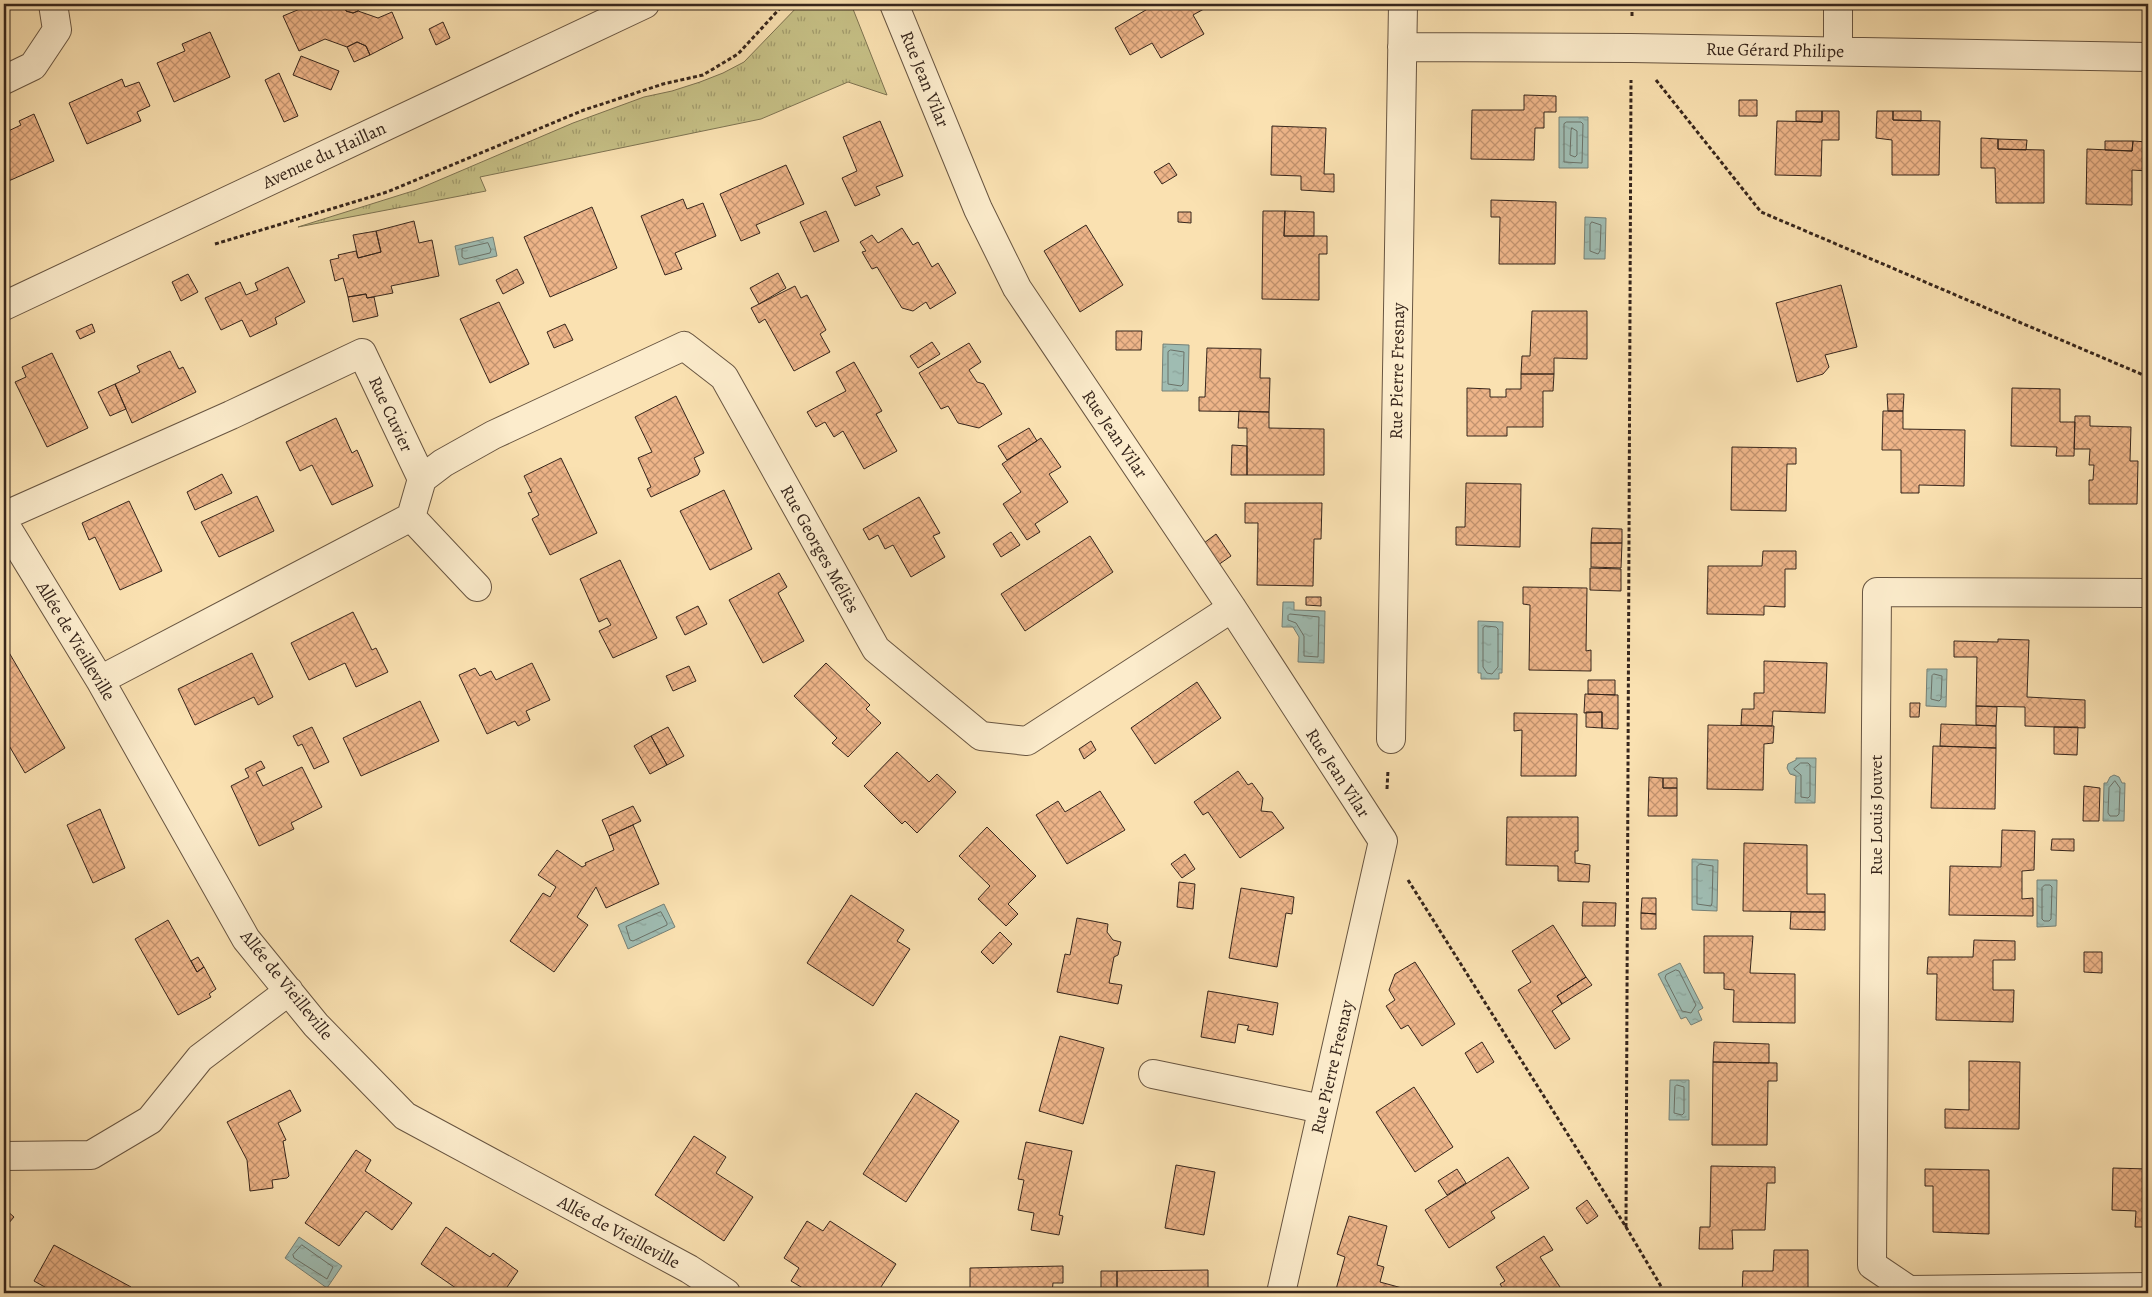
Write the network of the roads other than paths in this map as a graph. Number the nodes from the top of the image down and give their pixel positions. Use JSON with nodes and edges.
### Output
{"nodes":[{"id":1,"x":53,"y":4,"type":"edge"},
{"id":2,"x":645,"y":4,"type":"edge"},
{"id":3,"x":894,"y":4,"type":"edge"},
{"id":4,"x":1403,"y":4,"type":"edge"},
{"id":5,"x":1838,"y":4,"type":"edge"},
{"id":6,"x":1402,"y":48,"type":"junction"},
{"id":7,"x":1838,"y":52,"type":"junction"},
{"id":8,"x":2148,"y":57,"type":"edge"},
{"id":9,"x":4,"y":80,"type":"edge"},
{"id":10,"x":4,"y":306,"type":"edge"},
{"id":11,"x":422,"y":479,"type":"junction"},
{"id":12,"x":4,"y":516,"type":"edge"},
{"id":13,"x":411,"y":517,"type":"junction"},
{"id":14,"x":4,"y":522,"type":"edge"},
{"id":15,"x":477,"y":587,"type":"dead end"},
{"id":16,"x":2148,"y":593,"type":"edge"},
{"id":17,"x":1232,"y":608,"type":"junction"},
{"id":18,"x":100,"y":680,"type":"junction"},
{"id":19,"x":1391,"y":739,"type":"dead end"},
{"id":20,"x":1383,"y":841,"type":"joint"},
{"id":21,"x":289,"y":991,"type":"junction"},
{"id":22,"x":1153,"y":1074,"type":"dead end"},
{"id":23,"x":1322,"y":1110,"type":"junction"},
{"id":24,"x":4,"y":1156,"type":"edge"},
{"id":25,"x":2148,"y":1287,"type":"edge"},
{"id":26,"x":1908,"y":1291,"type":"edge"},
{"id":27,"x":726,"y":1293,"type":"edge"},
{"id":28,"x":1282,"y":1293,"type":"edge"}],
"edges":[{"from":1,"to":9,"type":"street"},
{"from":2,"to":10,"type":"street","name":"Avenue du Haillan"},
{"from":3,"to":17,"type":"street","name":"Rue Jean Vilar"},
{"from":4,"to":6,"type":"street","name":"Rue Pierre Fresnay"},
{"from":5,"to":7,"type":"street"},
{"from":6,"to":7,"type":"street","name":"Rue Gérard Philipe"},
{"from":6,"to":19,"type":"street","name":"Rue Pierre Fresnay"},
{"from":7,"to":8,"type":"street","name":"Rue Gérard Philipe"},
{"from":11,"to":12,"type":"street","name":"Rue Cuvier"},
{"from":11,"to":13,"type":"street"},
{"from":11,"to":17,"type":"street","name":"Rue Georges Méliès"},
{"from":13,"to":15,"type":"street"},
{"from":13,"to":18,"type":"street"},
{"from":14,"to":18,"type":"street","name":"Allée de Vieilleville"},
{"from":16,"to":26,"type":"street","name":"Rue Louis Jouvet"},
{"from":17,"to":20,"type":"street","name":"Rue Jean Vilar"},
{"from":18,"to":21,"type":"street","name":"Allée de Vieilleville"},
{"from":20,"to":23,"type":"street","name":"Rue Pierre Fresnay"},
{"from":21,"to":24,"type":"street"},
{"from":21,"to":27,"type":"street","name":"Allée de Vieilleville"},
{"from":22,"to":23,"type":"street"},
{"from":23,"to":28,"type":"street","name":"Rue Pierre Fresnay"},
{"from":25,"to":26,"type":"street"}]}
